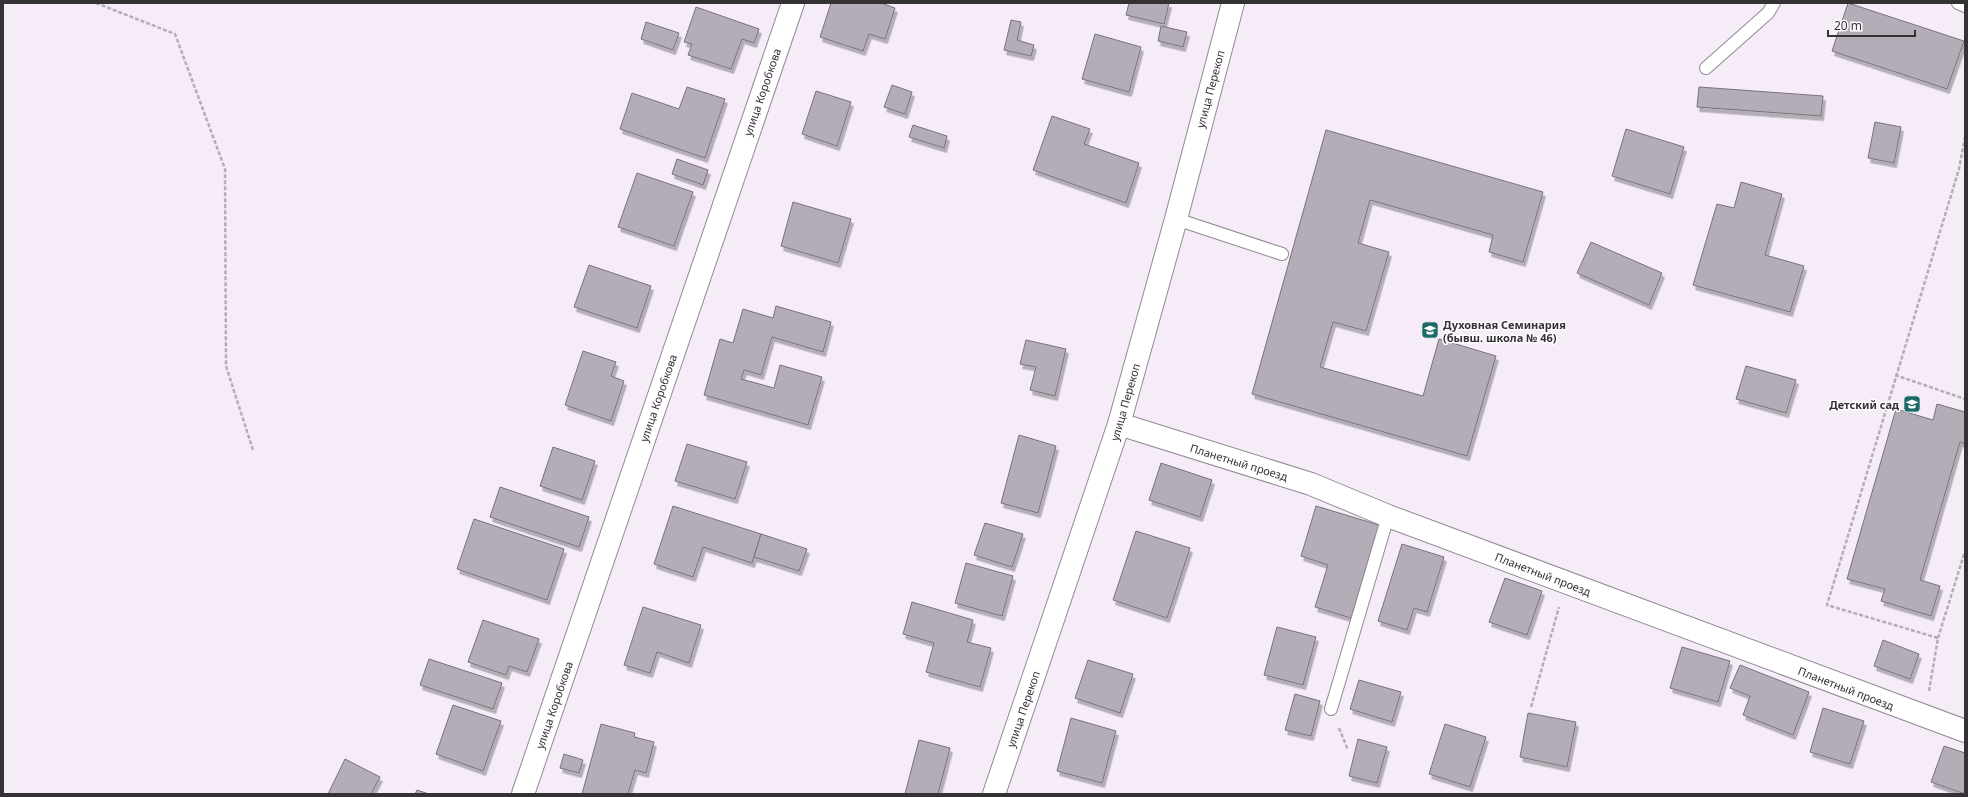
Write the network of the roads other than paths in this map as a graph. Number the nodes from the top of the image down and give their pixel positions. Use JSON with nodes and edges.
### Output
{"nodes":[{"id":1,"x":793,"y":3,"type":"edge"},
{"id":2,"x":1233,"y":3,"type":"edge"},
{"id":3,"x":1774,"y":3,"type":"edge"},
{"id":4,"x":1958,"y":3,"type":"edge"},
{"id":5,"x":1965,"y":6,"type":"edge"},
{"id":6,"x":1706,"y":68,"type":"dead end"},
{"id":7,"x":1176,"y":219,"type":"junction"},
{"id":8,"x":1282,"y":254,"type":"dead end"},
{"id":9,"x":1119,"y":424,"type":"junction"},
{"id":10,"x":1388,"y":516,"type":"junction"},
{"id":11,"x":1331,"y":709,"type":"dead end"},
{"id":12,"x":1965,"y":731,"type":"edge"},
{"id":13,"x":523,"y":794,"type":"edge"},
{"id":14,"x":994,"y":794,"type":"edge"}],
"edges":[{"from":1,"to":13,"type":"street","name":"улица Коробкова"},
{"from":2,"to":7,"type":"street","name":"улица Перекоп"},
{"from":3,"to":6,"type":"lane"},
{"from":4,"to":5,"type":"lane"},
{"from":7,"to":8,"type":"lane"},
{"from":7,"to":9,"type":"street","name":"улица Перекоп"},
{"from":9,"to":10,"type":"street","name":"Планетный проезд"},
{"from":9,"to":14,"type":"street","name":"улица Перекоп"},
{"from":10,"to":11,"type":"lane"},
{"from":10,"to":12,"type":"street","name":"Планетный проезд"}]}
